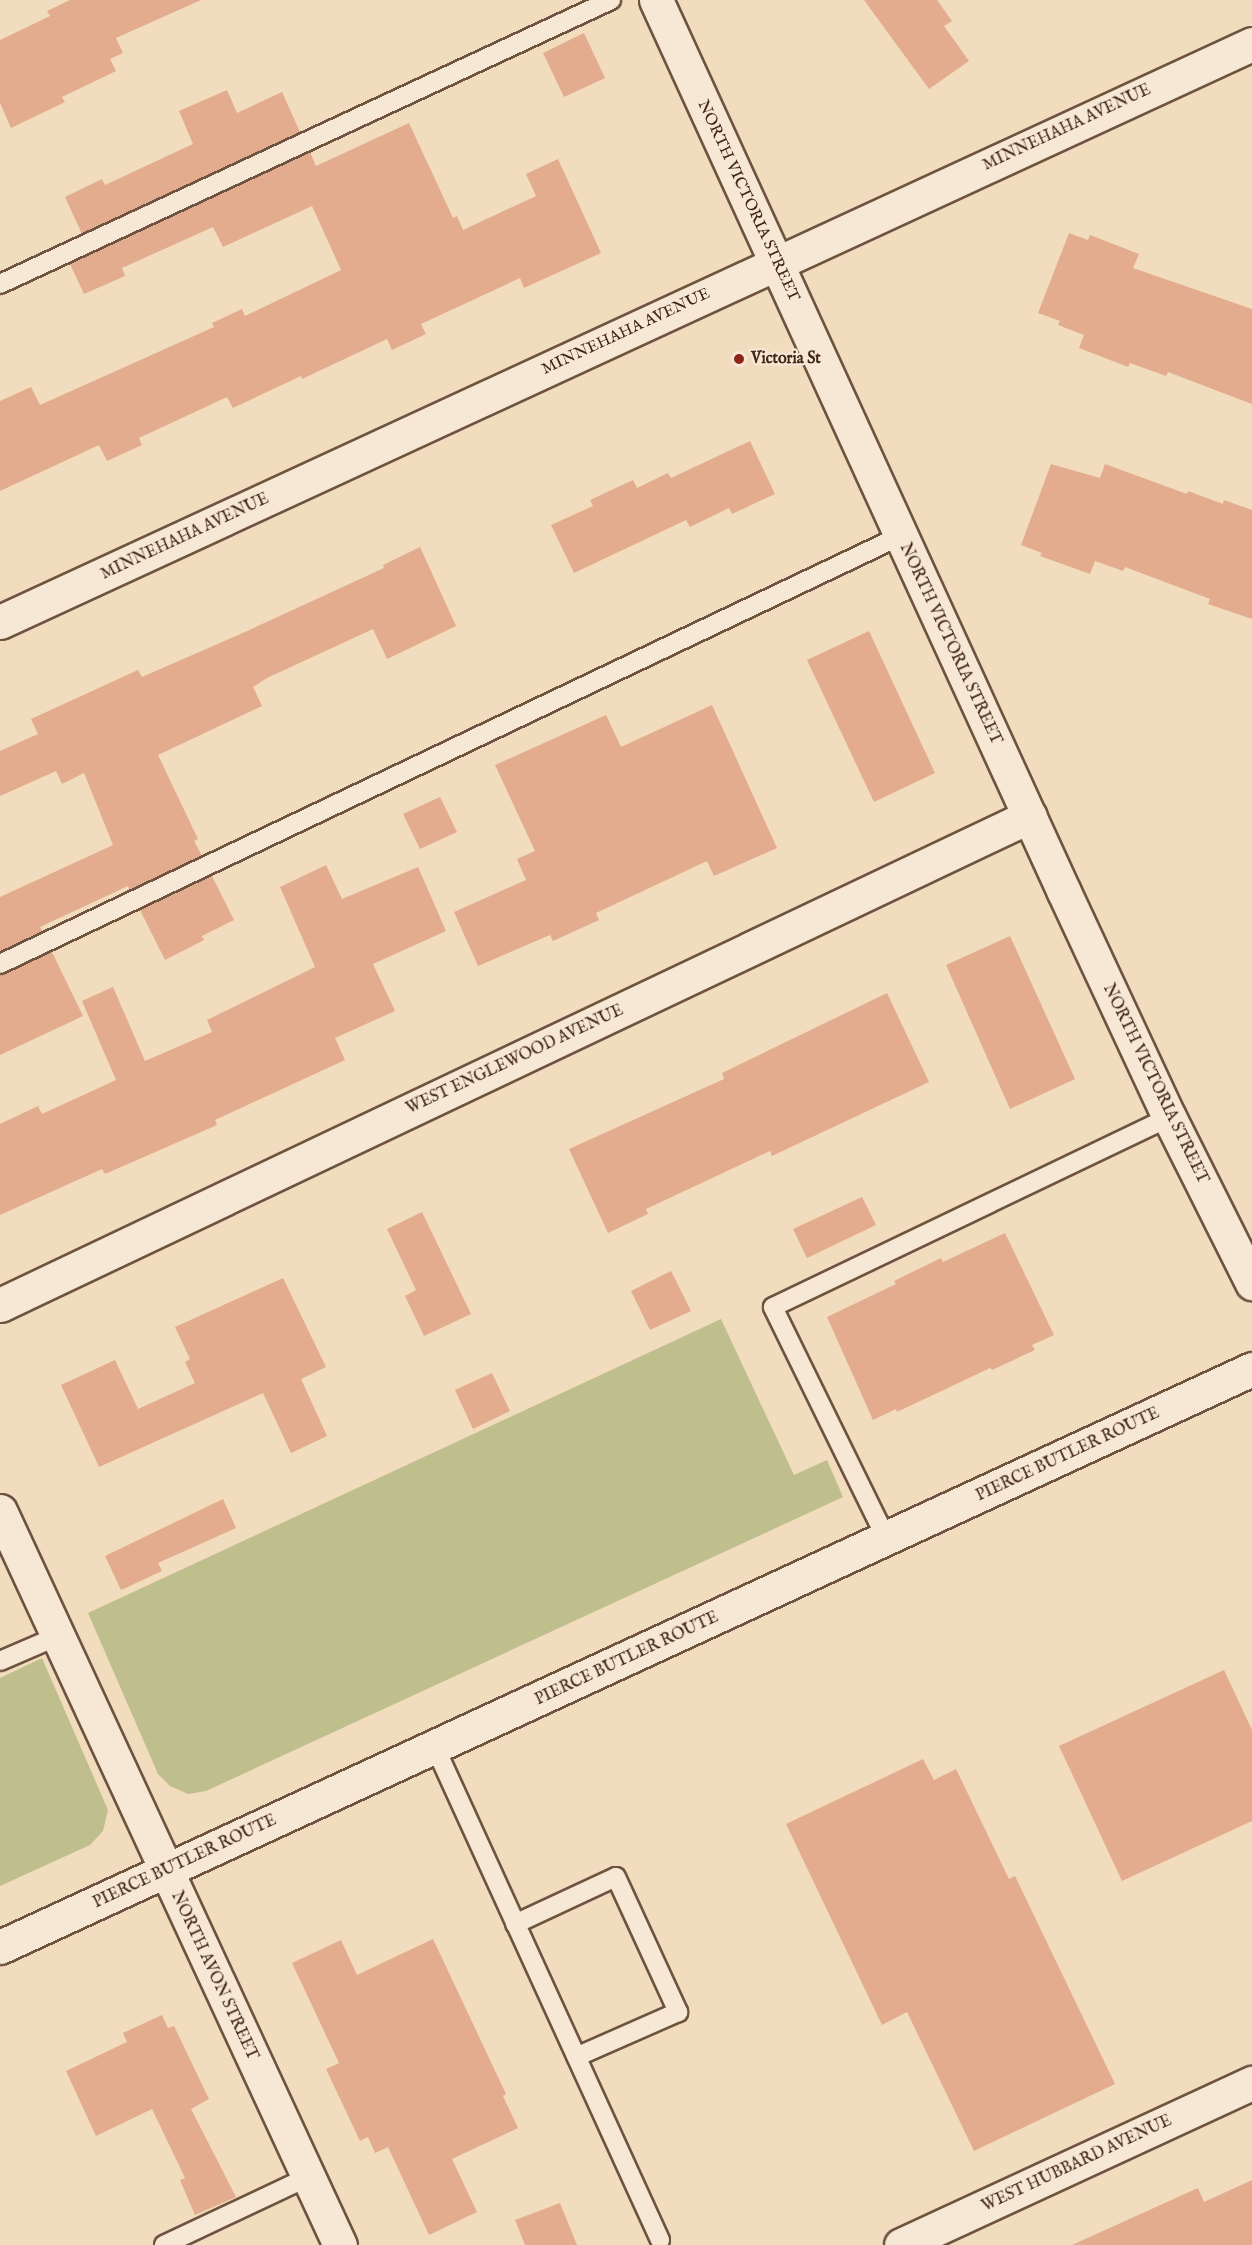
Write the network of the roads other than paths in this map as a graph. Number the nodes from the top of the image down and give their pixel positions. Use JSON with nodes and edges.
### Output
{"nodes":[{"id":1,"x":611,"y":0,"type":"edge"},
{"id":2,"x":656,"y":0,"type":"edge"},
{"id":3,"x":1252,"y":44,"type":"edge"},
{"id":4,"x":777,"y":263,"type":"junction"},
{"id":5,"x":0,"y":284,"type":"edge"},
{"id":6,"x":900,"y":536,"type":"junction"},
{"id":7,"x":0,"y":622,"type":"edge"},
{"id":8,"x":1030,"y":816,"type":"junction"},
{"id":9,"x":0,"y":964,"type":"edge"},
{"id":10,"x":1169,"y":1117,"type":"junction"},
{"id":11,"x":1252,"y":1283,"type":"edge"},
{"id":12,"x":0,"y":1305,"type":"edge"},
{"id":13,"x":1252,"y":1369,"type":"edge"},
{"id":14,"x":0,"y":1511,"type":"edge"},
{"id":15,"x":887,"y":1540,"type":"junction"},
{"id":16,"x":58,"y":1636,"type":"junction"},
{"id":17,"x":0,"y":1661,"type":"edge"},
{"id":18,"x":435,"y":1747,"type":"junction"},
{"id":19,"x":165,"y":1871,"type":"junction"},
{"id":20,"x":515,"y":1924,"type":"junction"},
{"id":21,"x":0,"y":1947,"type":"edge"},
{"id":22,"x":576,"y":2057,"type":"junction"},
{"id":23,"x":1252,"y":2084,"type":"edge"},
{"id":24,"x":308,"y":2177,"type":"junction"},
{"id":25,"x":660,"y":2240,"type":"dead end"},
{"id":26,"x":164,"y":2245,"type":"edge"},
{"id":27,"x":340,"y":2245,"type":"edge"},
{"id":28,"x":901,"y":2245,"type":"edge"}],
"edges":[{"from":1,"to":5,"type":"lane"},
{"from":2,"to":4,"type":"street","name":"NORTH VICTORIA STREET"},
{"from":3,"to":4,"type":"street","name":"MINNEHAHA AVENUE"},
{"from":4,"to":6,"type":"street","name":"NORTH VICTORIA STREET"},
{"from":4,"to":7,"type":"street","name":"MINNEHAHA AVENUE"},
{"from":6,"to":8,"type":"street","name":"NORTH VICTORIA STREET"},
{"from":6,"to":9,"type":"lane"},
{"from":8,"to":10,"type":"street","name":"NORTH VICTORIA STREET"},
{"from":8,"to":12,"type":"street","name":"WEST ENGLEWOOD AVENUE"},
{"from":10,"to":11,"type":"street","name":"NORTH VICTORIA STREET"},
{"from":10,"to":15,"type":"lane"},
{"from":13,"to":15,"type":"street","name":"PIERCE BUTLER ROUTE"},
{"from":14,"to":16,"type":"street","name":"NORTH AVON STREET"},
{"from":15,"to":18,"type":"street","name":"PIERCE BUTLER ROUTE"},
{"from":16,"to":17,"type":"lane"},
{"from":16,"to":19,"type":"street","name":"NORTH AVON STREET"},
{"from":18,"to":19,"type":"street","name":"PIERCE BUTLER ROUTE"},
{"from":18,"to":20,"type":"lane"},
{"from":19,"to":21,"type":"street","name":"PIERCE BUTLER ROUTE"},
{"from":19,"to":24,"type":"street","name":"NORTH AVON STREET"},
{"from":20,"to":22,"type":"lane"},
{"from":20,"to":22,"type":"lane"},
{"from":22,"to":25,"type":"lane"},
{"from":23,"to":28,"type":"street","name":"WEST HUBBARD AVENUE"},
{"from":24,"to":26,"type":"lane"},
{"from":24,"to":27,"type":"street","name":"NORTH AVON STREET"}]}
